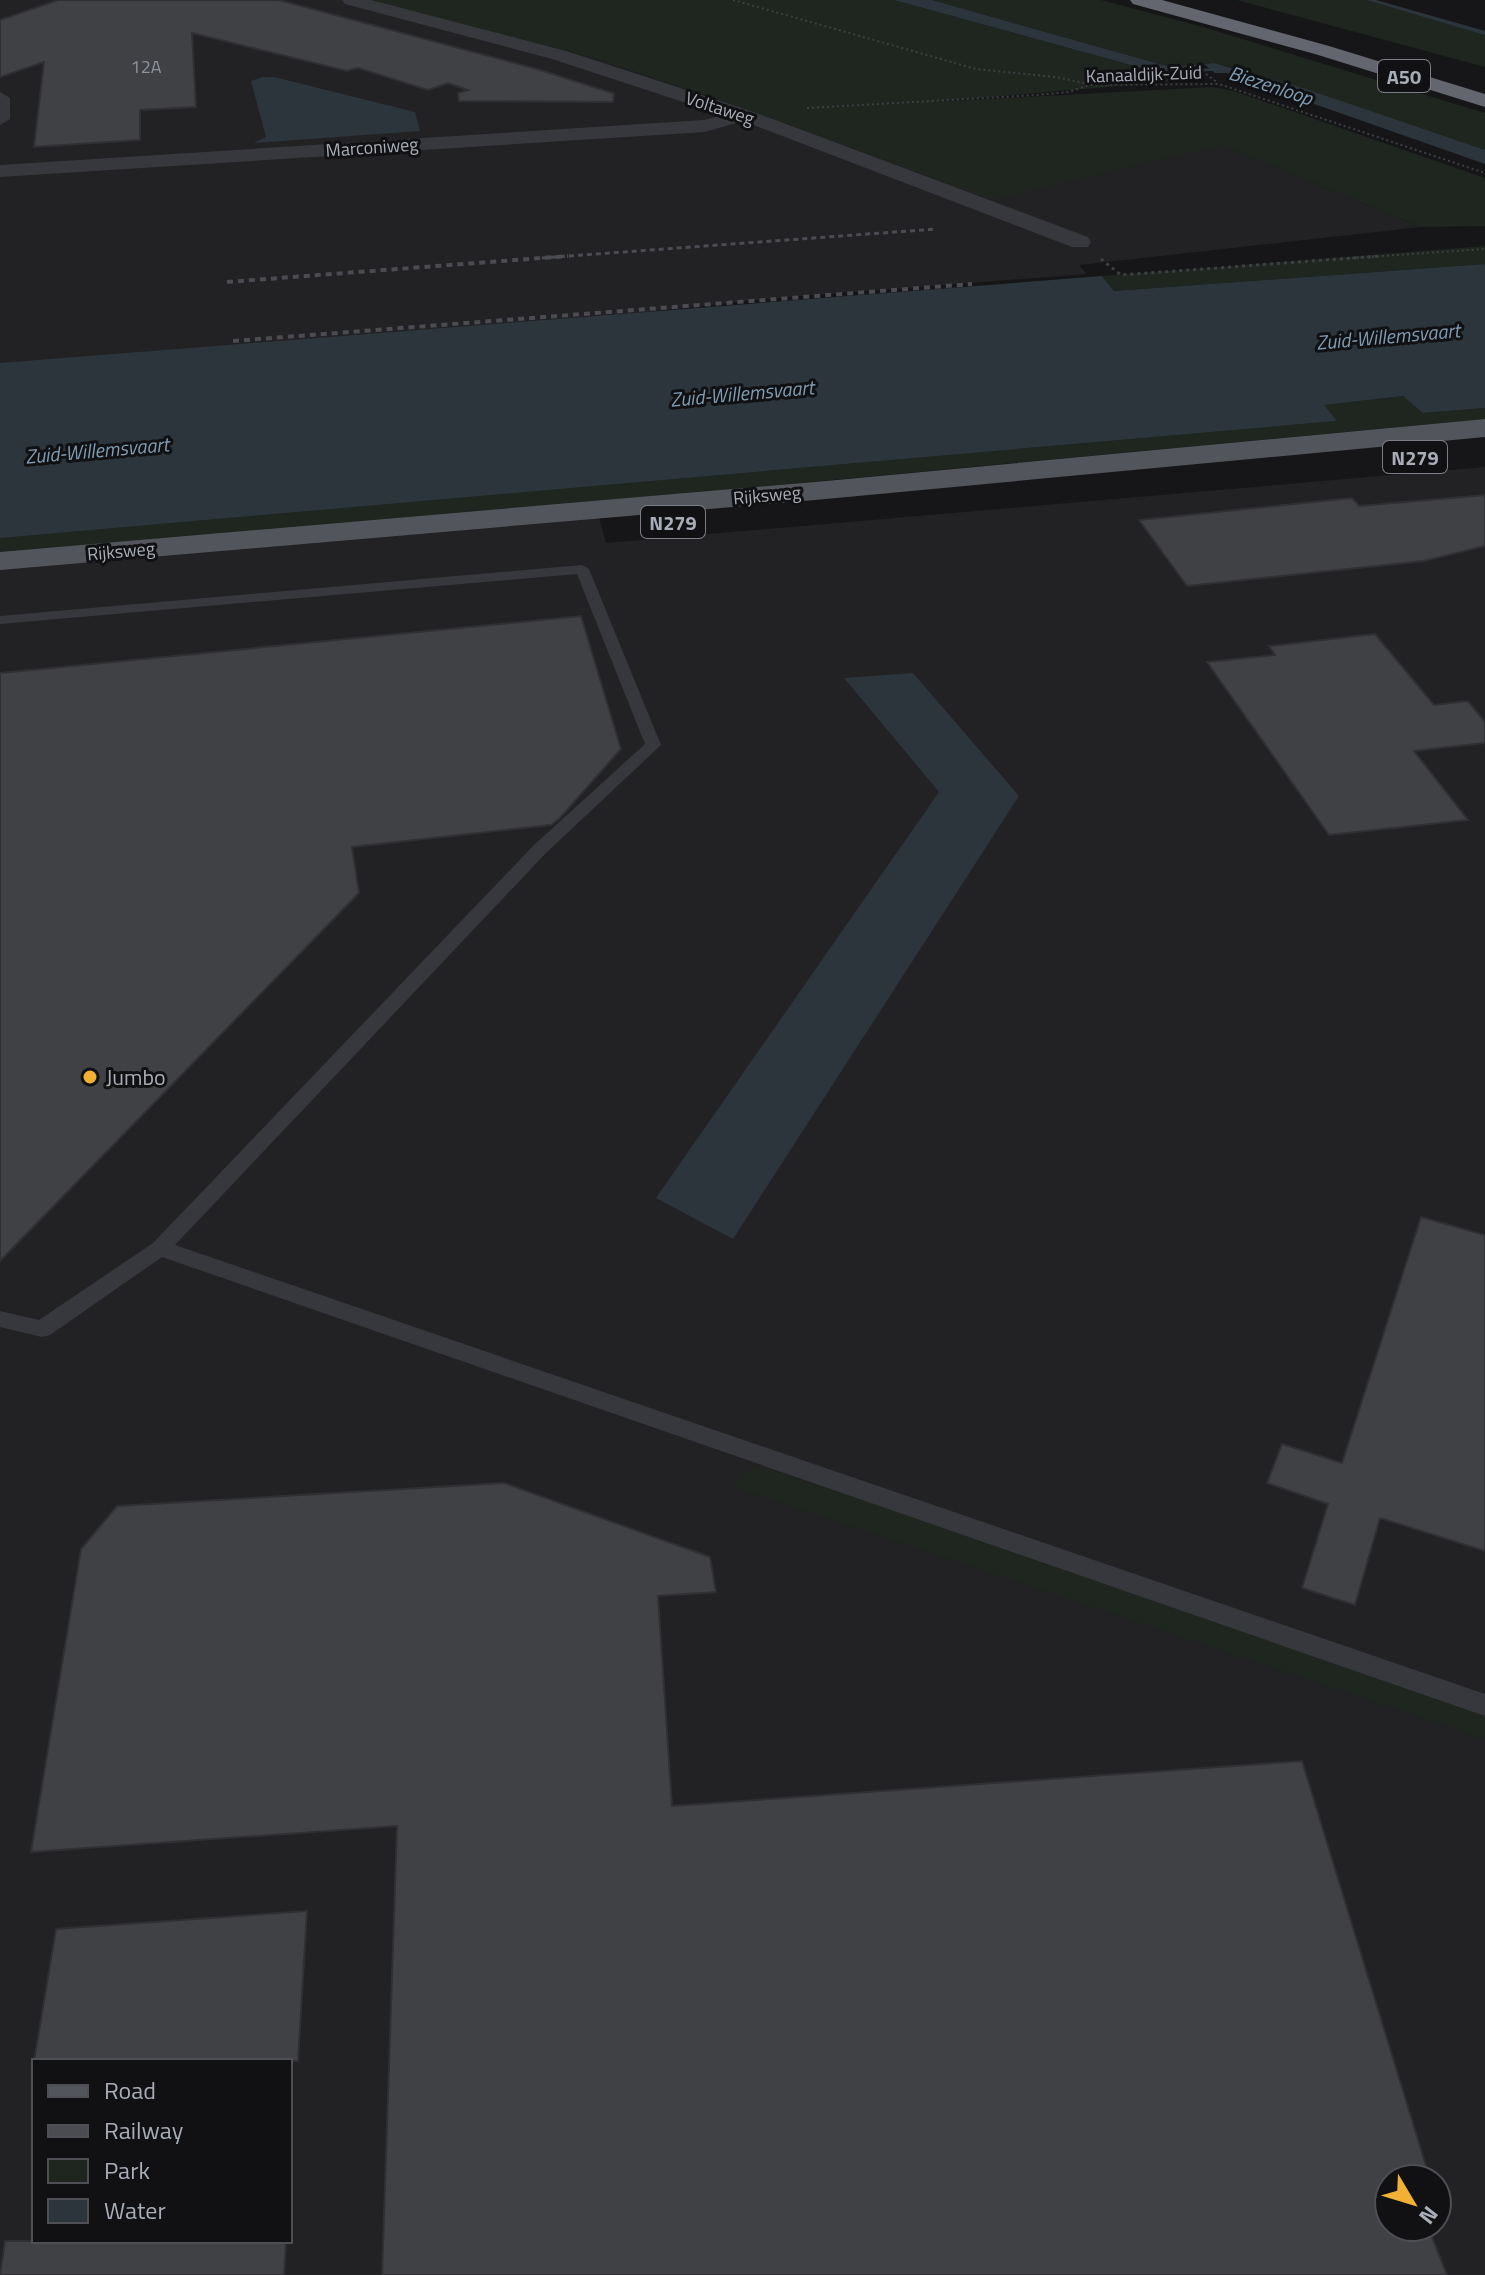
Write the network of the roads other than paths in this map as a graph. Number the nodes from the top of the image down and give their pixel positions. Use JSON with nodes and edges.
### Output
{"nodes":[{"id":1,"x":351,"y":0,"type":"edge"},
{"id":2,"x":1140,"y":0,"type":"edge"},
{"id":3,"x":1191,"y":0,"type":"edge"},
{"id":4,"x":1485,"y":85,"type":"edge"},
{"id":5,"x":0,"y":98,"type":"edge"},
{"id":6,"x":1485,"y":101,"type":"edge"},
{"id":7,"x":744,"y":115,"type":"junction"},
{"id":8,"x":0,"y":119,"type":"edge"},
{"id":9,"x":0,"y":171,"type":"edge"},
{"id":10,"x":1080,"y":242,"type":"road end"},
{"id":11,"x":1485,"y":428,"type":"edge"},
{"id":12,"x":1485,"y":450,"type":"edge"},
{"id":13,"x":0,"y":561,"type":"edge"},
{"id":14,"x":0,"y":582,"type":"edge"},
{"id":15,"x":0,"y":620,"type":"edge"},
{"id":16,"x":160,"y":1248,"type":"junction"},
{"id":17,"x":0,"y":1319,"type":"edge"},
{"id":18,"x":1485,"y":1705,"type":"edge"}],
"edges":[{"from":1,"to":7,"type":"street","name":"Voltaweg"},
{"from":2,"to":6,"type":"highway","number":"A50"},
{"from":3,"to":4,"type":"highway","number":"A50"},
{"from":5,"to":8,"type":"street"},
{"from":7,"to":9,"type":"street","name":"Marconiweg"},
{"from":7,"to":10,"type":"street","name":"Voltaweg"},
{"from":11,"to":13,"type":"main road","name":"Rijksweg","number":"N279"},
{"from":12,"to":14,"type":"main road","name":"Rijksweg","number":"N279"},
{"from":15,"to":16,"type":"lane"},
{"from":16,"to":17,"type":"lane"},
{"from":16,"to":18,"type":"lane"}]}
